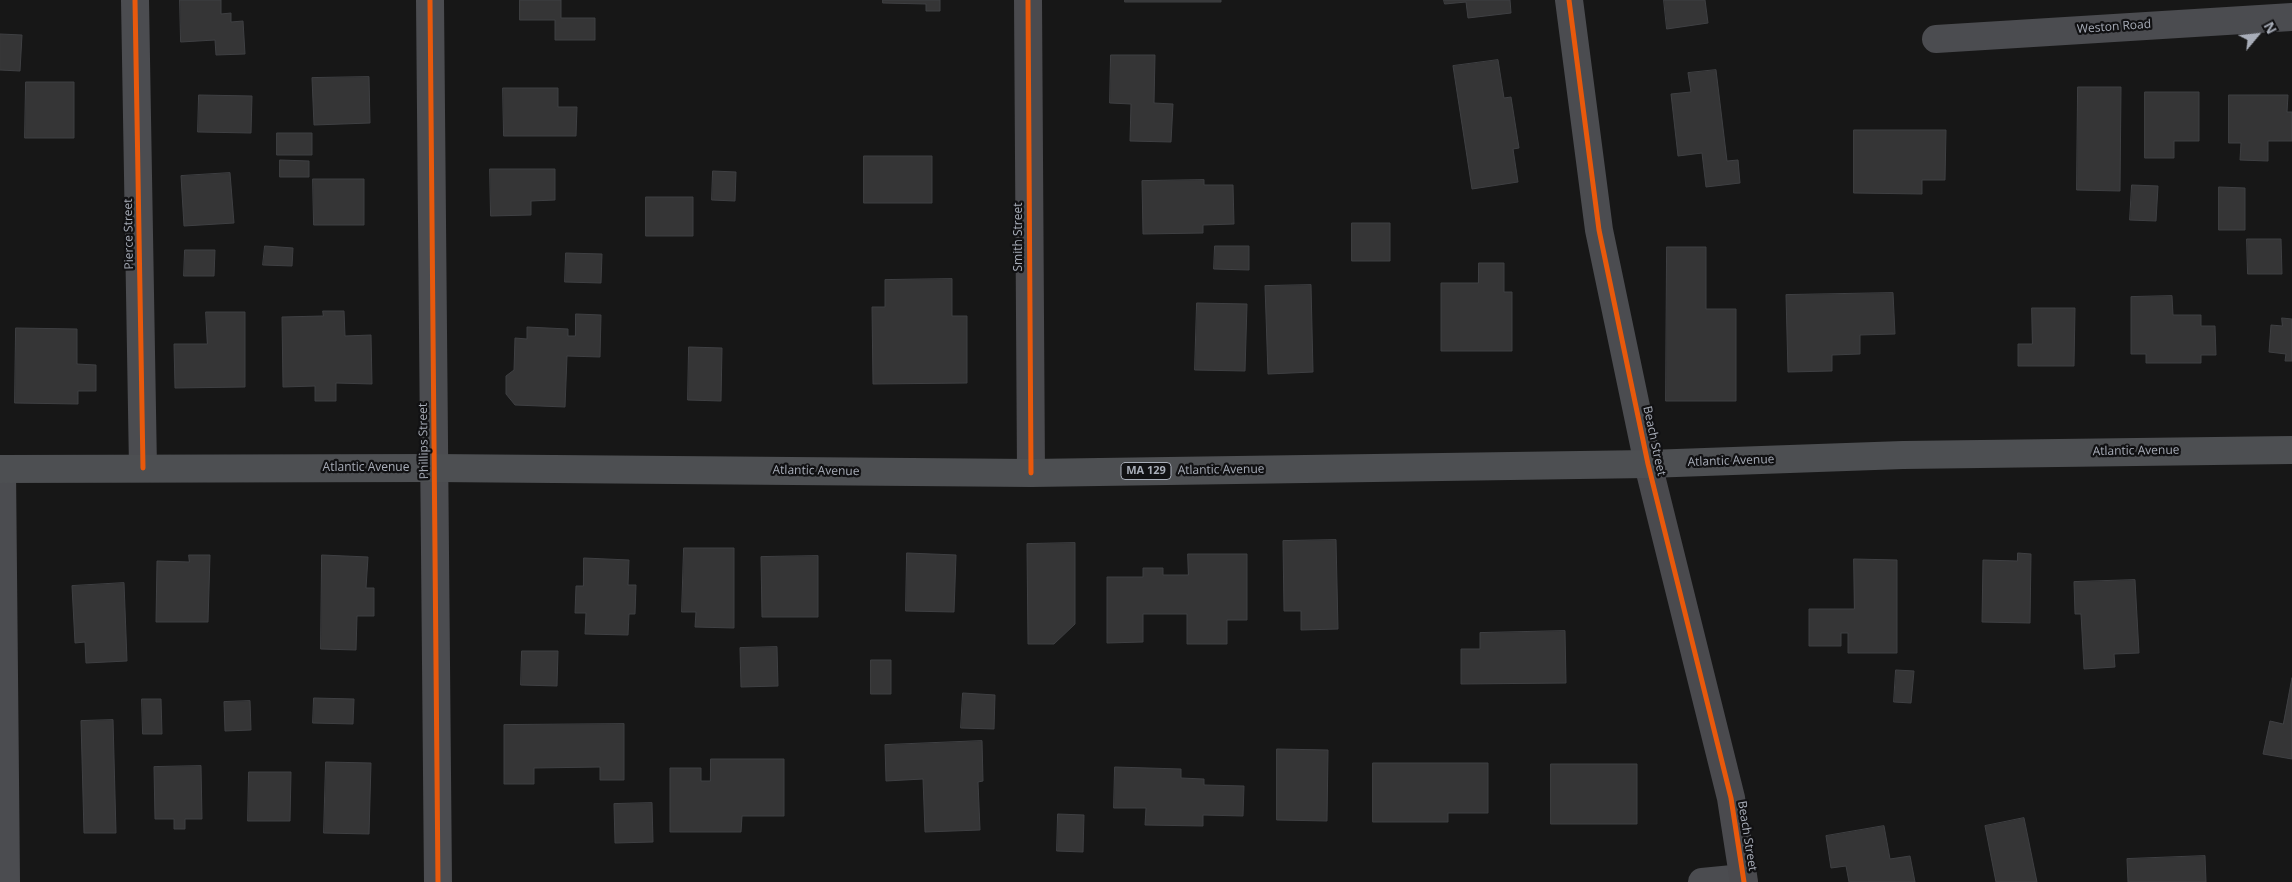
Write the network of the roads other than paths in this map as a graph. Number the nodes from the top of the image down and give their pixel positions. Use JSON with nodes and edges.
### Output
{"nodes":[{"id":1,"x":135,"y":0,"type":"edge"},
{"id":2,"x":430,"y":0,"type":"edge"},
{"id":3,"x":1028,"y":0,"type":"edge"},
{"id":4,"x":1569,"y":0,"type":"edge"},
{"id":5,"x":2292,"y":17,"type":"edge"},
{"id":6,"x":1936,"y":39,"type":"dead end"},
{"id":7,"x":2292,"y":450,"type":"edge"},
{"id":8,"x":1648,"y":464,"type":"junction"},
{"id":9,"x":143,"y":468,"type":"junction"},
{"id":10,"x":434,"y":468,"type":"junction"},
{"id":11,"x":1,"y":469,"type":"edge"},
{"id":12,"x":1031,"y":473,"type":"junction"},
{"id":13,"x":1744,"y":880,"type":"edge"},
{"id":14,"x":6,"y":882,"type":"edge"},
{"id":15,"x":438,"y":882,"type":"edge"},
{"id":16,"x":1702,"y":882,"type":"edge"}],
"edges":[{"from":1,"to":9,"type":"street","name":"Pierce Street"},
{"from":2,"to":10,"type":"street","name":"Phillips Street"},
{"from":3,"to":12,"type":"street","name":"Smith Street"},
{"from":4,"to":8,"type":"street","name":"Beach Street"},
{"from":5,"to":6,"type":"street","name":"Weston Road"},
{"from":7,"to":8,"type":"main road","name":"Atlantic Avenue","number":"MA 129"},
{"from":8,"to":12,"type":"main road","name":"Atlantic Avenue","number":"MA 129"},
{"from":8,"to":13,"type":"street","name":"Beach Street"},
{"from":9,"to":10,"type":"main road","name":"Atlantic Avenue","number":"MA 129"},
{"from":9,"to":11,"type":"main road","name":"Atlantic Avenue","number":"MA 129"},
{"from":10,"to":12,"type":"main road","name":"Atlantic Avenue","number":"MA 129"},
{"from":10,"to":15,"type":"street","name":"Phillips Street"},
{"from":11,"to":14,"type":"street"},
{"from":13,"to":16,"type":"street"}]}
